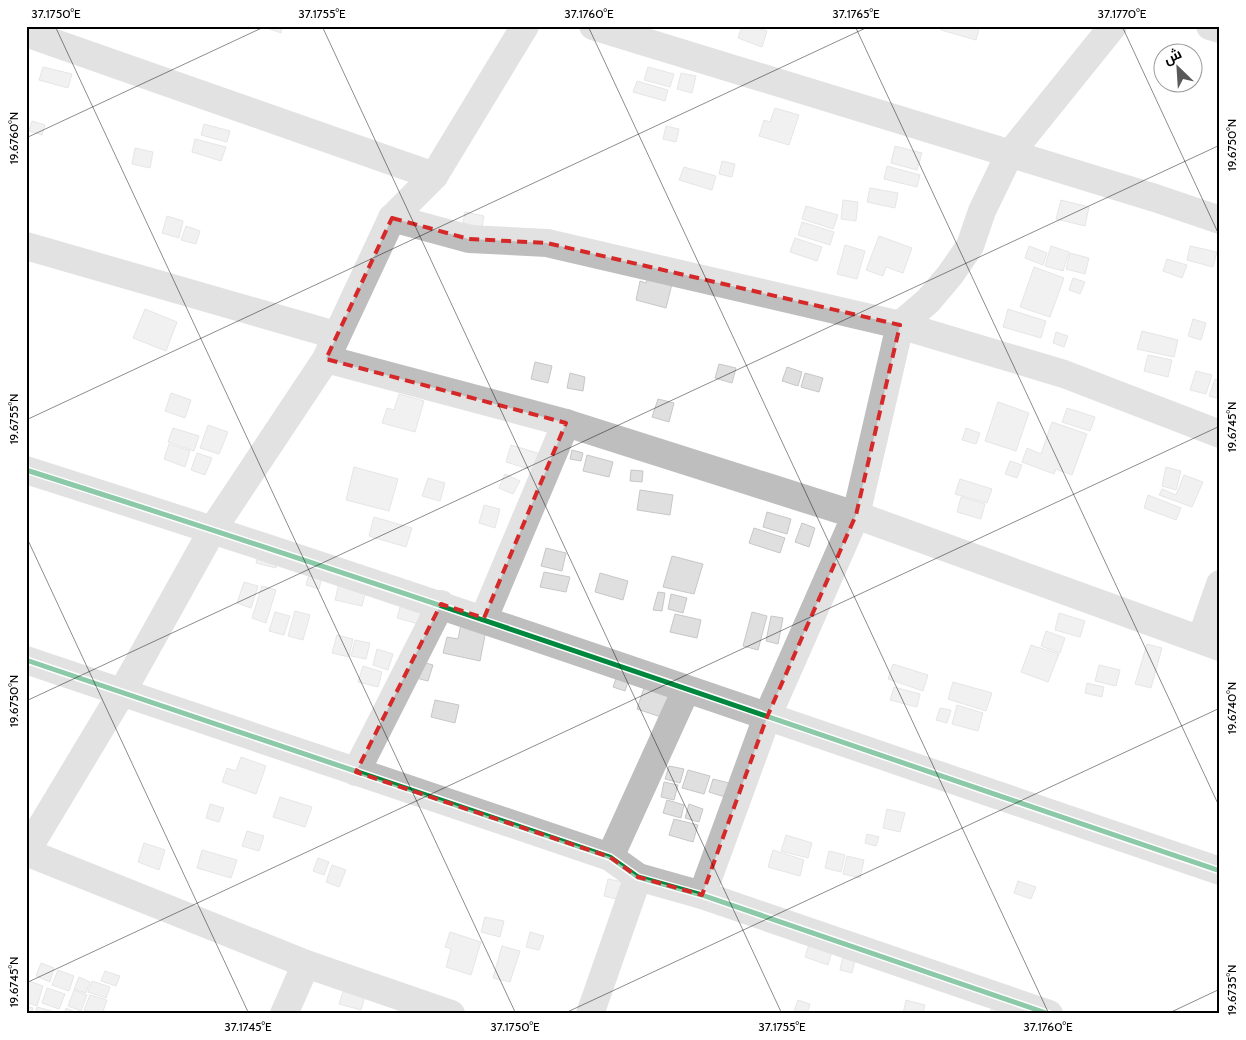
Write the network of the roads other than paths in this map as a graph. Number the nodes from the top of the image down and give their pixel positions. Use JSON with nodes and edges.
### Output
{"nodes":[{"id":1,"x":525,"y":26,"type":"edge"},
{"id":2,"x":593,"y":26,"type":"edge"},
{"id":3,"x":1113,"y":26,"type":"edge"},
{"id":4,"x":1210,"y":26,"type":"edge"},
{"id":5,"x":1220,"y":29,"type":"edge"},
{"id":6,"x":26,"y":33,"type":"edge"},
{"id":7,"x":1009,"y":155,"type":"junction"},
{"id":8,"x":434,"y":176,"type":"junction"},
{"id":9,"x":392,"y":218,"type":"junction"},
{"id":10,"x":1220,"y":220,"type":"edge"},
{"id":11,"x":26,"y":246,"type":"edge"},
{"id":12,"x":900,"y":325,"type":"junction"},
{"id":13,"x":330,"y":347,"type":"junction"},
{"id":14,"x":566,"y":422,"type":"junction"},
{"id":15,"x":1220,"y":434,"type":"edge"},
{"id":16,"x":26,"y":470,"type":"edge"},
{"id":17,"x":856,"y":515,"type":"junction"},
{"id":18,"x":213,"y":529,"type":"junction"},
{"id":19,"x":1220,"y":584,"type":"edge"},
{"id":20,"x":441,"y":604,"type":"junction"},
{"id":21,"x":484,"y":618,"type":"junction"},
{"id":22,"x":1210,"y":643,"type":"edge"},
{"id":23,"x":26,"y":660,"type":"edge"},
{"id":24,"x":686,"y":690,"type":"junction"},
{"id":25,"x":121,"y":694,"type":"junction"},
{"id":26,"x":767,"y":717,"type":"junction"},
{"id":27,"x":356,"y":772,"type":"junction"},
{"id":28,"x":26,"y":852,"type":"edge"},
{"id":29,"x":610,"y":857,"type":"junction"},
{"id":30,"x":1220,"y":871,"type":"edge"},
{"id":31,"x":638,"y":877,"type":"junction"},
{"id":32,"x":702,"y":895,"type":"junction"},
{"id":33,"x":306,"y":964,"type":"junction"},
{"id":34,"x":284,"y":1014,"type":"edge"},
{"id":35,"x":451,"y":1014,"type":"edge"},
{"id":36,"x":590,"y":1014,"type":"edge"},
{"id":37,"x":1049,"y":1014,"type":"edge"}],
"edges":[{"from":1,"to":8,"type":"street"},
{"from":2,"to":7,"type":"street"},
{"from":3,"to":7,"type":"street"},
{"from":4,"to":5,"type":"street"},
{"from":6,"to":8,"type":"street"},
{"from":7,"to":10,"type":"street"},
{"from":7,"to":12,"type":"street"},
{"from":8,"to":9,"type":"street"},
{"from":9,"to":12,"type":"street"},
{"from":9,"to":13,"type":"street"},
{"from":11,"to":13,"type":"street"},
{"from":12,"to":15,"type":"street"},
{"from":12,"to":17,"type":"street"},
{"from":13,"to":14,"type":"street"},
{"from":13,"to":18,"type":"street"},
{"from":14,"to":17,"type":"street"},
{"from":14,"to":21,"type":"street"},
{"from":16,"to":18,"type":"street"},
{"from":17,"to":22,"type":"street"},
{"from":17,"to":26,"type":"street"},
{"from":18,"to":20,"type":"street"},
{"from":18,"to":25,"type":"street"},
{"from":19,"to":22,"type":"street"},
{"from":20,"to":21,"type":"street"},
{"from":20,"to":27,"type":"street"},
{"from":21,"to":24,"type":"street"},
{"from":23,"to":25,"type":"street"},
{"from":24,"to":26,"type":"street"},
{"from":24,"to":29,"type":"street"},
{"from":25,"to":27,"type":"street"},
{"from":25,"to":28,"type":"street"},
{"from":26,"to":30,"type":"street"},
{"from":26,"to":32,"type":"street"},
{"from":27,"to":29,"type":"street"},
{"from":28,"to":33,"type":"street"},
{"from":29,"to":31,"type":"street"},
{"from":31,"to":32,"type":"street"},
{"from":31,"to":36,"type":"street"},
{"from":32,"to":37,"type":"street"},
{"from":33,"to":34,"type":"street"},
{"from":33,"to":35,"type":"street"}]}
